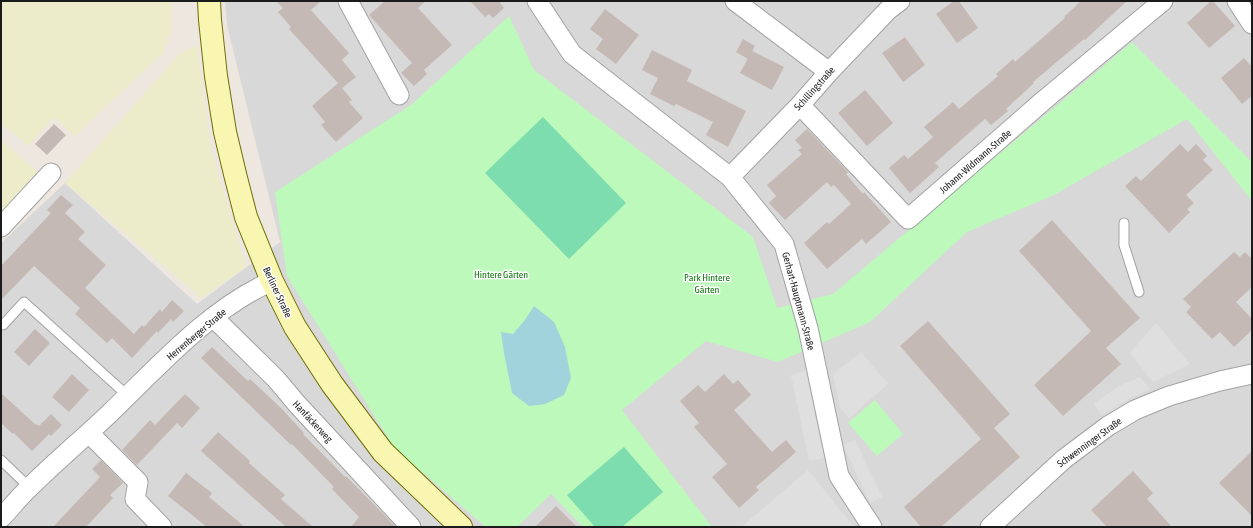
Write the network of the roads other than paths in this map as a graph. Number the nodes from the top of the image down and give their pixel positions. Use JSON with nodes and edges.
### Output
{"nodes":[{"id":1,"x":209,"y":1,"type":"edge"},
{"id":2,"x":348,"y":1,"type":"edge"},
{"id":3,"x":537,"y":1,"type":"edge"},
{"id":4,"x":735,"y":1,"type":"edge"},
{"id":5,"x":900,"y":1,"type":"edge"},
{"id":6,"x":1163,"y":1,"type":"edge"},
{"id":7,"x":1237,"y":1,"type":"edge"},
{"id":8,"x":1252,"y":24,"type":"edge"},
{"id":9,"x":829,"y":72,"type":"junction"},
{"id":10,"x":399,"y":95,"type":"dead end"},
{"id":11,"x":800,"y":105,"type":"junction"},
{"id":12,"x":51,"y":173,"type":"dead end"},
{"id":13,"x":730,"y":177,"type":"junction"},
{"id":14,"x":1124,"y":223,"type":"dead end"},
{"id":15,"x":1,"y":227,"type":"edge"},
{"id":16,"x":272,"y":281,"type":"junction"},
{"id":17,"x":1139,"y":292,"type":"dead end"},
{"id":18,"x":213,"y":317,"type":"junction"},
{"id":19,"x":3,"y":325,"type":"dead end"},
{"id":20,"x":1252,"y":374,"type":"edge"},
{"id":21,"x":128,"y":396,"type":"junction"},
{"id":22,"x":89,"y":433,"type":"junction"},
{"id":23,"x":1,"y":460,"type":"edge"},
{"id":24,"x":30,"y":487,"type":"junction"},
{"id":25,"x":1,"y":518,"type":"edge"},
{"id":26,"x":162,"y":527,"type":"edge"},
{"id":27,"x":411,"y":527,"type":"edge"},
{"id":28,"x":461,"y":527,"type":"edge"},
{"id":29,"x":872,"y":527,"type":"edge"},
{"id":30,"x":990,"y":527,"type":"edge"}],
"edges":[{"from":1,"to":16,"type":"main road","name":"Berliner Straße"},
{"from":2,"to":10,"type":"street"},
{"from":3,"to":13,"type":"street","name":"Gerhart-Hauptmann-Straße"},
{"from":4,"to":9,"type":"street"},
{"from":5,"to":9,"type":"street","name":"Schillingstraße"},
{"from":6,"to":11,"type":"street","name":"Johann-Widmann-Straße"},
{"from":7,"to":8,"type":"street"},
{"from":9,"to":11,"type":"street","name":"Schillingstraße"},
{"from":11,"to":13,"type":"street","name":"Schillingstraße"},
{"from":12,"to":15,"type":"street"},
{"from":13,"to":29,"type":"street","name":"Gerhart-Hauptmann-Straße"},
{"from":14,"to":17,"type":"lane"},
{"from":16,"to":18,"type":"street","name":"Herrenberger Straße"},
{"from":16,"to":28,"type":"main road","name":"Berliner Straße"},
{"from":18,"to":21,"type":"street","name":"Herrenberger Straße"},
{"from":18,"to":27,"type":"street","name":"Hanfäckerweg"},
{"from":19,"to":21,"type":"lane"},
{"from":20,"to":30,"type":"street","name":"Schwenninger Straße"},
{"from":21,"to":22,"type":"street","name":"Herrenberger Straße"},
{"from":22,"to":24,"type":"street","name":"Herrenberger Straße"},
{"from":22,"to":26,"type":"street"},
{"from":23,"to":24,"type":"lane"},
{"from":24,"to":25,"type":"street","name":"Herrenberger Straße"}]}
